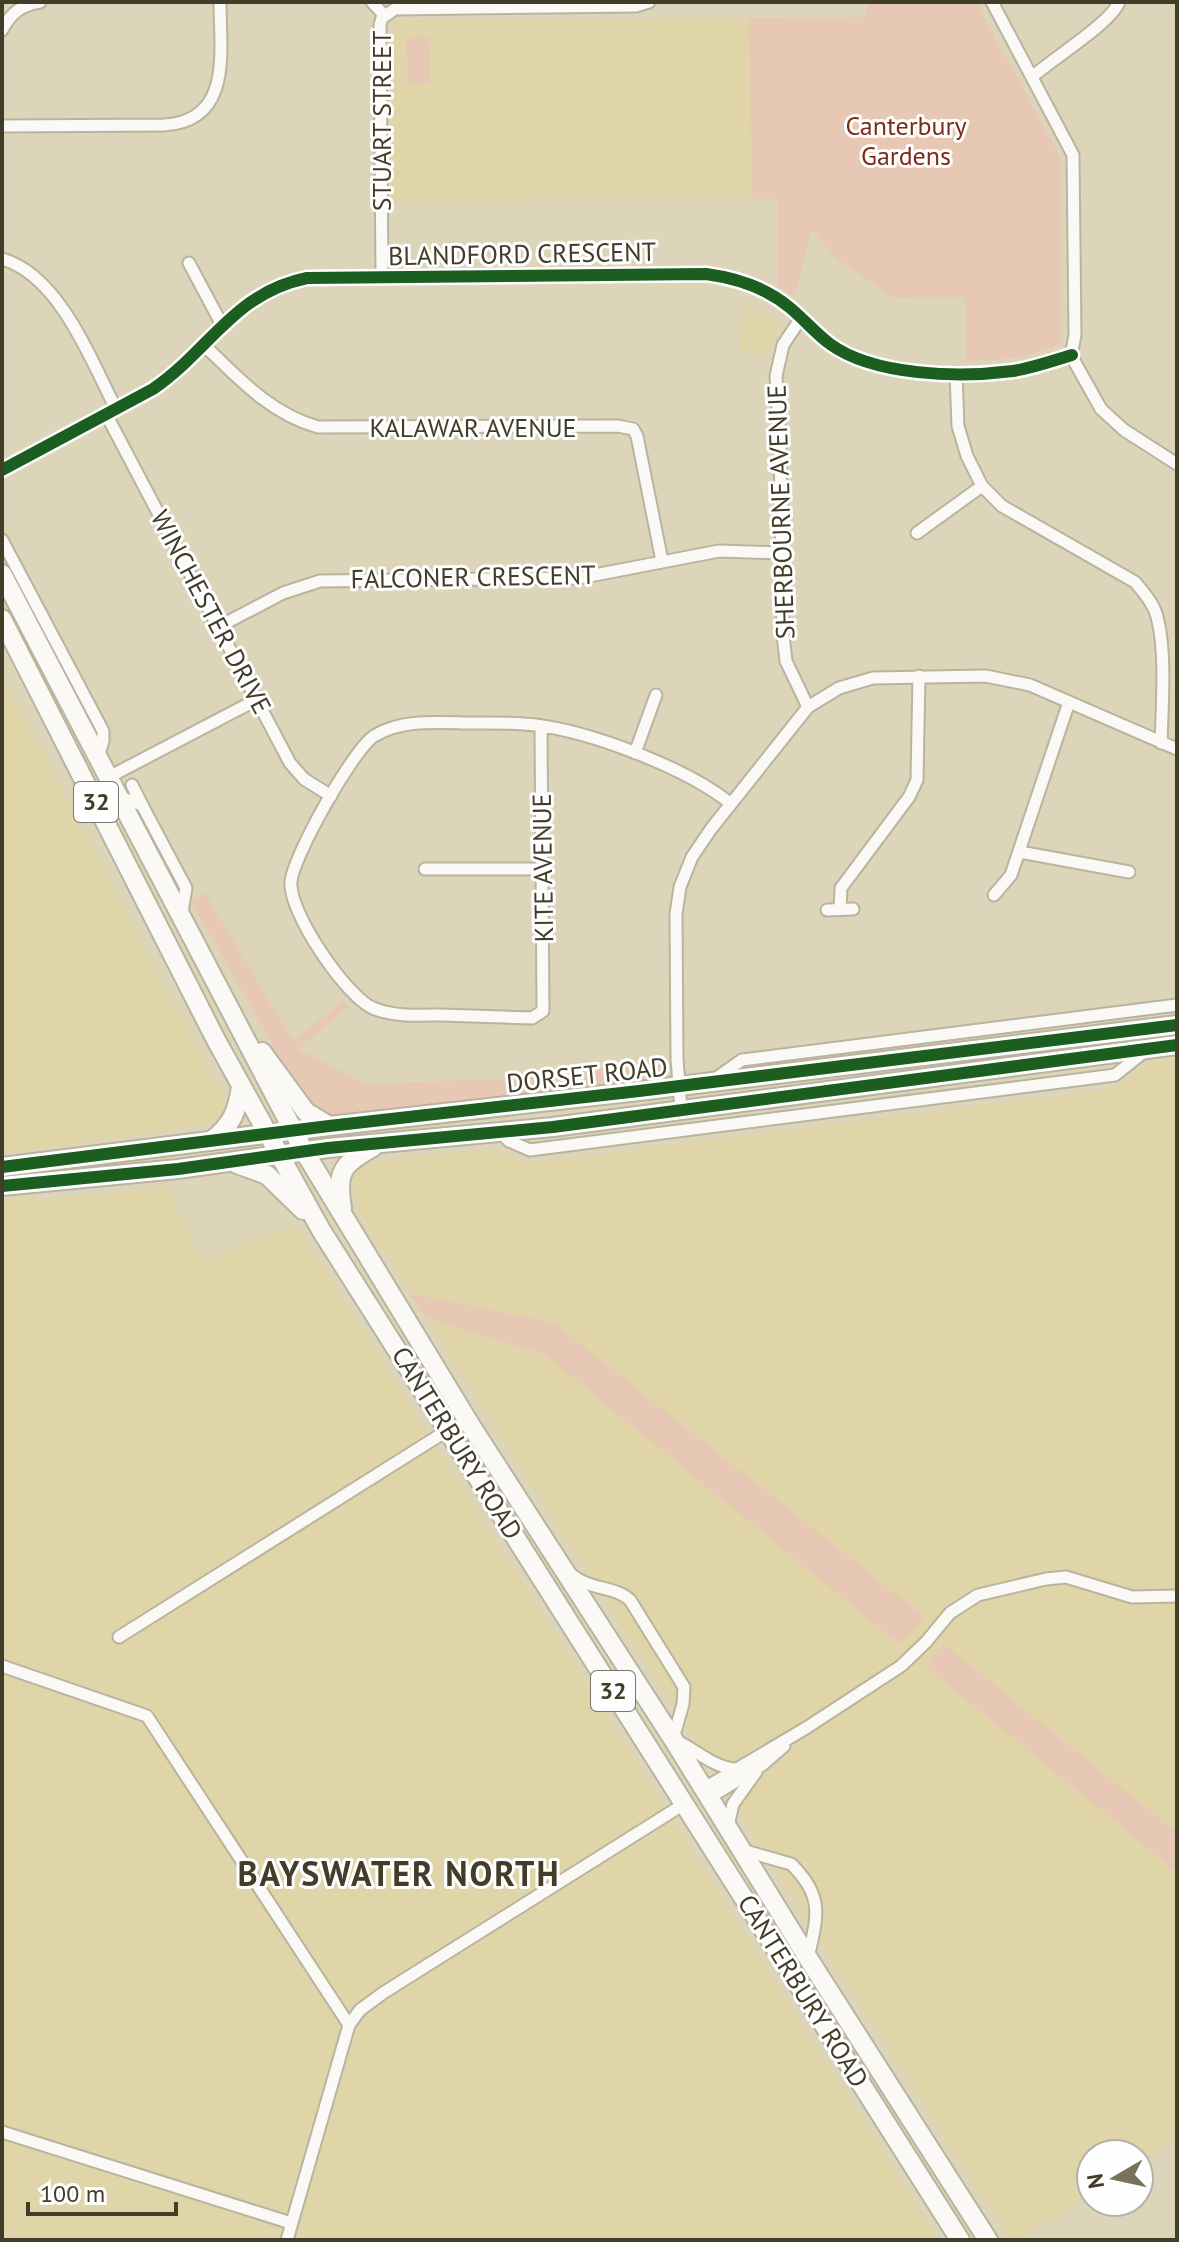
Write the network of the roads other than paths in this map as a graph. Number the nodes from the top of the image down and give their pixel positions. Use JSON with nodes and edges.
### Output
{"nodes":[{"id":1,"x":40,"y":2,"type":"edge"},
{"id":2,"x":220,"y":2,"type":"edge"},
{"id":3,"x":372,"y":2,"type":"edge"},
{"id":4,"x":649,"y":2,"type":"edge"},
{"id":5,"x":992,"y":2,"type":"edge"},
{"id":6,"x":1119,"y":2,"type":"edge"},
{"id":7,"x":554,"y":4,"type":"edge"},
{"id":8,"x":384,"y":15,"type":"junction"},
{"id":9,"x":2,"y":30,"type":"edge"},
{"id":10,"x":1032,"y":77,"type":"junction"},
{"id":11,"x":2,"y":126,"type":"edge"},
{"id":12,"x":2,"y":259,"type":"edge"},
{"id":13,"x":189,"y":263,"type":"dead end"},
{"id":14,"x":382,"y":277,"type":"junction"},
{"id":15,"x":801,"y":318,"type":"junction"},
{"id":16,"x":222,"y":325,"type":"junction"},
{"id":17,"x":205,"y":346,"type":"junction"},
{"id":18,"x":1072,"y":355,"type":"junction"},
{"id":19,"x":956,"y":373,"type":"junction"},
{"id":20,"x":111,"y":412,"type":"junction"},
{"id":21,"x":1177,"y":464,"type":"edge"},
{"id":22,"x":2,"y":470,"type":"edge"},
{"id":23,"x":982,"y":486,"type":"junction"},
{"id":24,"x":917,"y":533,"type":"dead end"},
{"id":25,"x":2,"y":540,"type":"edge"},
{"id":26,"x":782,"y":553,"type":"junction"},
{"id":27,"x":662,"y":561,"type":"junction"},
{"id":28,"x":2,"y":574,"type":"edge"},
{"id":29,"x":2,"y":619,"type":"edge"},
{"id":30,"x":220,"y":626,"type":"junction"},
{"id":31,"x":919,"y":676,"type":"junction"},
{"id":32,"x":656,"y":695,"type":"dead end"},
{"id":33,"x":256,"y":700,"type":"junction"},
{"id":34,"x":1069,"y":702,"type":"junction"},
{"id":35,"x":808,"y":707,"type":"junction"},
{"id":36,"x":541,"y":726,"type":"junction"},
{"id":37,"x":1161,"y":743,"type":"junction"},
{"id":38,"x":1177,"y":749,"type":"edge"},
{"id":39,"x":635,"y":753,"type":"junction"},
{"id":40,"x":98,"y":757,"type":"junction"},
{"id":41,"x":109,"y":777,"type":"junction"},
{"id":42,"x":88,"y":787,"type":"junction"},
{"id":43,"x":126,"y":791,"type":"junction"},
{"id":44,"x":331,"y":796,"type":"junction"},
{"id":45,"x":730,"y":803,"type":"junction"},
{"id":46,"x":1020,"y":852,"type":"junction"},
{"id":47,"x":425,"y":869,"type":"dead end"},
{"id":48,"x":542,"y":869,"type":"junction"},
{"id":49,"x":1129,"y":872,"type":"dead end"},
{"id":50,"x":994,"y":895,"type":"dead end"},
{"id":51,"x":853,"y":909,"type":"dead end"},
{"id":52,"x":182,"y":915,"type":"junction"},
{"id":53,"x":227,"y":1005,"type":"junction"},
{"id":54,"x":1177,"y":1005,"type":"edge"},
{"id":55,"x":1177,"y":1025,"type":"edge"},
{"id":56,"x":1177,"y":1045,"type":"edge"},
{"id":57,"x":1148,"y":1049,"type":"junction"},
{"id":58,"x":711,"y":1082,"type":"junction"},
{"id":59,"x":241,"y":1087,"type":"junction"},
{"id":60,"x":678,"y":1087,"type":"junction"},
{"id":61,"x":842,"y":1088,"type":"junction"},
{"id":62,"x":866,"y":1105,"type":"junction"},
{"id":63,"x":681,"y":1109,"type":"junction"},
{"id":64,"x":329,"y":1126,"type":"junction"},
{"id":65,"x":293,"y":1131,"type":"junction"},
{"id":66,"x":501,"y":1133,"type":"junction"},
{"id":67,"x":266,"y":1134,"type":"junction"},
{"id":68,"x":211,"y":1141,"type":"junction"},
{"id":69,"x":379,"y":1143,"type":"junction"},
{"id":70,"x":304,"y":1151,"type":"junction"},
{"id":71,"x":278,"y":1155,"type":"junction"},
{"id":72,"x":230,"y":1162,"type":"junction"},
{"id":73,"x":2,"y":1167,"type":"edge"},
{"id":74,"x":2,"y":1186,"type":"edge"},
{"id":75,"x":342,"y":1213,"type":"junction"},
{"id":76,"x":321,"y":1230,"type":"junction"},
{"id":77,"x":448,"y":1430,"type":"junction"},
{"id":78,"x":543,"y":1538,"type":"junction"},
{"id":79,"x":524,"y":1550,"type":"junction"},
{"id":80,"x":559,"y":1564,"type":"junction"},
{"id":81,"x":1177,"y":1596,"type":"edge"},
{"id":82,"x":119,"y":1637,"type":"dead end"},
{"id":83,"x":2,"y":1666,"type":"edge"},
{"id":84,"x":673,"y":1739,"type":"junction"},
{"id":85,"x":789,"y":1740,"type":"junction"},
{"id":86,"x":762,"y":1765,"type":"junction"},
{"id":87,"x":735,"y":1769,"type":"junction"},
{"id":88,"x":706,"y":1794,"type":"junction"},
{"id":89,"x":684,"y":1804,"type":"junction"},
{"id":90,"x":729,"y":1829,"type":"junction"},
{"id":91,"x":742,"y":1850,"type":"junction"},
{"id":92,"x":808,"y":1958,"type":"junction"},
{"id":93,"x":349,"y":2025,"type":"junction"},
{"id":94,"x":906,"y":2109,"type":"junction"},
{"id":95,"x":889,"y":2128,"type":"junction"},
{"id":96,"x":2,"y":2132,"type":"edge"},
{"id":97,"x":291,"y":2223,"type":"junction"},
{"id":98,"x":287,"y":2240,"type":"edge"},
{"id":99,"x":960,"y":2240,"type":"edge"},
{"id":100,"x":988,"y":2240,"type":"edge"}],
"edges":[{"from":1,"to":9,"type":"street"},
{"from":2,"to":11,"type":"street"},
{"from":3,"to":8,"type":"street","name":"STUART STREET"},
{"from":4,"to":7,"type":"street","name":"STUART STREET"},
{"from":5,"to":10,"type":"street"},
{"from":6,"to":10,"type":"street"},
{"from":7,"to":8,"type":"street","name":"STUART STREET"},
{"from":8,"to":14,"type":"street","name":"STUART STREET"},
{"from":10,"to":18,"type":"street"},
{"from":12,"to":20,"type":"street","name":"WINCHESTER DRIVE"},
{"from":13,"to":16,"type":"street"},
{"from":14,"to":15,"type":"street","name":"BLANDFORD CRESCENT"},
{"from":14,"to":16,"type":"street","name":"BLANDFORD CRESCENT"},
{"from":15,"to":19,"type":"street","name":"BLANDFORD CRESCENT"},
{"from":15,"to":26,"type":"street","name":"SHERBOURNE AVENUE"},
{"from":16,"to":17,"type":"street","name":"BLANDFORD CRESCENT"},
{"from":17,"to":20,"type":"street","name":"BLANDFORD CRESCENT"},
{"from":17,"to":27,"type":"street","name":"KALAWAR AVENUE"},
{"from":18,"to":19,"type":"street","name":"BLANDFORD CRESCENT"},
{"from":18,"to":21,"type":"street"},
{"from":19,"to":23,"type":"street"},
{"from":20,"to":22,"type":"street","name":"BLANDFORD CRESCENT"},
{"from":20,"to":30,"type":"street","name":"WINCHESTER DRIVE"},
{"from":23,"to":24,"type":"street"},
{"from":23,"to":37,"type":"street"},
{"from":25,"to":40,"type":"street","name":"CANTERBURY ROAD"},
{"from":26,"to":27,"type":"street","name":"FALCONER CRESCENT"},
{"from":26,"to":35,"type":"street","name":"SHERBOURNE AVENUE"},
{"from":27,"to":30,"type":"street","name":"FALCONER CRESCENT"},
{"from":28,"to":40,"type":"main road","name":"CANTERBURY ROAD","number":"32"},
{"from":29,"to":42,"type":"main road","name":"CANTERBURY ROAD","number":"32"},
{"from":30,"to":33,"type":"street","name":"WINCHESTER DRIVE"},
{"from":31,"to":34,"type":"street"},
{"from":31,"to":35,"type":"street"},
{"from":31,"to":51,"type":"street"},
{"from":32,"to":39,"type":"street"},
{"from":33,"to":41,"type":"street"},
{"from":33,"to":44,"type":"street","name":"WINCHESTER DRIVE"},
{"from":34,"to":37,"type":"street"},
{"from":34,"to":46,"type":"street"},
{"from":35,"to":45,"type":"street"},
{"from":36,"to":39,"type":"street"},
{"from":36,"to":44,"type":"street"},
{"from":36,"to":48,"type":"street","name":"KITE AVENUE"},
{"from":37,"to":38,"type":"street"},
{"from":39,"to":45,"type":"street"},
{"from":40,"to":41,"type":"main road","name":"CANTERBURY ROAD","number":"32"},
{"from":41,"to":42,"type":"main road"},
{"from":41,"to":43,"type":"main road","name":"CANTERBURY ROAD","number":"32"},
{"from":42,"to":59,"type":"main road","name":"CANTERBURY ROAD","number":"32"},
{"from":43,"to":52,"type":"main road","name":"CANTERBURY ROAD","number":"32"},
{"from":43,"to":52,"type":"street","name":"CANTERBURY ROAD"},
{"from":44,"to":48,"type":"street","name":"KITE AVENUE"},
{"from":45,"to":60,"type":"street"},
{"from":46,"to":49,"type":"street"},
{"from":46,"to":50,"type":"street"},
{"from":47,"to":48,"type":"street"},
{"from":52,"to":53,"type":"main road","name":"CANTERBURY ROAD","number":"32"},
{"from":53,"to":64,"type":"main road"},
{"from":53,"to":65,"type":"main road","name":"CANTERBURY ROAD","number":"32"},
{"from":54,"to":58,"type":"street","name":"DORSET ROAD"},
{"from":55,"to":58,"type":"main road","name":"DORSET ROAD"},
{"from":56,"to":57,"type":"main road","name":"DORSET ROAD"},
{"from":57,"to":61,"type":"main road","name":"DORSET ROAD"},
{"from":57,"to":62,"type":"street","name":"DORSET ROAD"},
{"from":58,"to":60,"type":"main road","name":"DORSET ROAD"},
{"from":59,"to":67,"type":"main road","name":"CANTERBURY ROAD","number":"32"},
{"from":59,"to":68,"type":"main road"},
{"from":60,"to":63,"type":"street"},
{"from":60,"to":64,"type":"main road","name":"DORSET ROAD"},
{"from":61,"to":62,"type":"street"},
{"from":61,"to":63,"type":"main road","name":"DORSET ROAD"},
{"from":62,"to":66,"type":"street","name":"DORSET ROAD"},
{"from":63,"to":66,"type":"main road","name":"DORSET ROAD"},
{"from":64,"to":65,"type":"main road","name":"DORSET ROAD"},
{"from":65,"to":67,"type":"main road","name":"DORSET ROAD"},
{"from":65,"to":70,"type":"main road","name":"CANTERBURY ROAD","number":"32"},
{"from":66,"to":69,"type":"main road","name":"DORSET ROAD"},
{"from":67,"to":68,"type":"main road","name":"DORSET ROAD"},
{"from":67,"to":71,"type":"main road","name":"CANTERBURY ROAD","number":"32"},
{"from":68,"to":73,"type":"main road","name":"DORSET ROAD"},
{"from":69,"to":70,"type":"main road","name":"DORSET ROAD"},
{"from":69,"to":75,"type":"main road"},
{"from":70,"to":71,"type":"main road","name":"DORSET ROAD"},
{"from":70,"to":75,"type":"main road","name":"CANTERBURY ROAD","number":"32"},
{"from":71,"to":72,"type":"main road","name":"DORSET ROAD"},
{"from":71,"to":76,"type":"main road","name":"CANTERBURY ROAD","number":"32"},
{"from":72,"to":74,"type":"main road","name":"DORSET ROAD"},
{"from":72,"to":76,"type":"main road"},
{"from":75,"to":78,"type":"main road","name":"CANTERBURY ROAD","number":"32"},
{"from":76,"to":77,"type":"main road","name":"CANTERBURY ROAD","number":"32"},
{"from":77,"to":79,"type":"main road","name":"CANTERBURY ROAD","number":"32"},
{"from":77,"to":82,"type":"street"},
{"from":78,"to":79,"type":"main road"},
{"from":78,"to":80,"type":"main road","name":"CANTERBURY ROAD","number":"32"},
{"from":79,"to":89,"type":"main road","name":"CANTERBURY ROAD","number":"32"},
{"from":80,"to":84,"type":"main road","name":"CANTERBURY ROAD","number":"32"},
{"from":80,"to":84,"type":"street"},
{"from":81,"to":85,"type":"street"},
{"from":83,"to":93,"type":"street"},
{"from":84,"to":87,"type":"street"},
{"from":84,"to":88,"type":"main road","name":"CANTERBURY ROAD","number":"32"},
{"from":85,"to":86,"type":"street"},
{"from":85,"to":87,"type":"street"},
{"from":86,"to":88,"type":"street"},
{"from":86,"to":90,"type":"street"},
{"from":87,"to":88,"type":"street"},
{"from":88,"to":89,"type":"main road"},
{"from":88,"to":90,"type":"main road","name":"CANTERBURY ROAD","number":"32"},
{"from":89,"to":93,"type":"street"},
{"from":89,"to":95,"type":"main road","name":"CANTERBURY ROAD","number":"32"},
{"from":90,"to":91,"type":"main road","name":"CANTERBURY ROAD","number":"32"},
{"from":91,"to":92,"type":"main road","name":"CANTERBURY ROAD","number":"32"},
{"from":91,"to":92,"type":"street"},
{"from":92,"to":94,"type":"main road","name":"CANTERBURY ROAD","number":"32"},
{"from":93,"to":97,"type":"street"},
{"from":94,"to":95,"type":"main road"},
{"from":94,"to":100,"type":"main road","name":"CANTERBURY ROAD","number":"32"},
{"from":95,"to":99,"type":"main road","name":"CANTERBURY ROAD","number":"32"},
{"from":96,"to":97,"type":"street"},
{"from":97,"to":98,"type":"street"}]}
